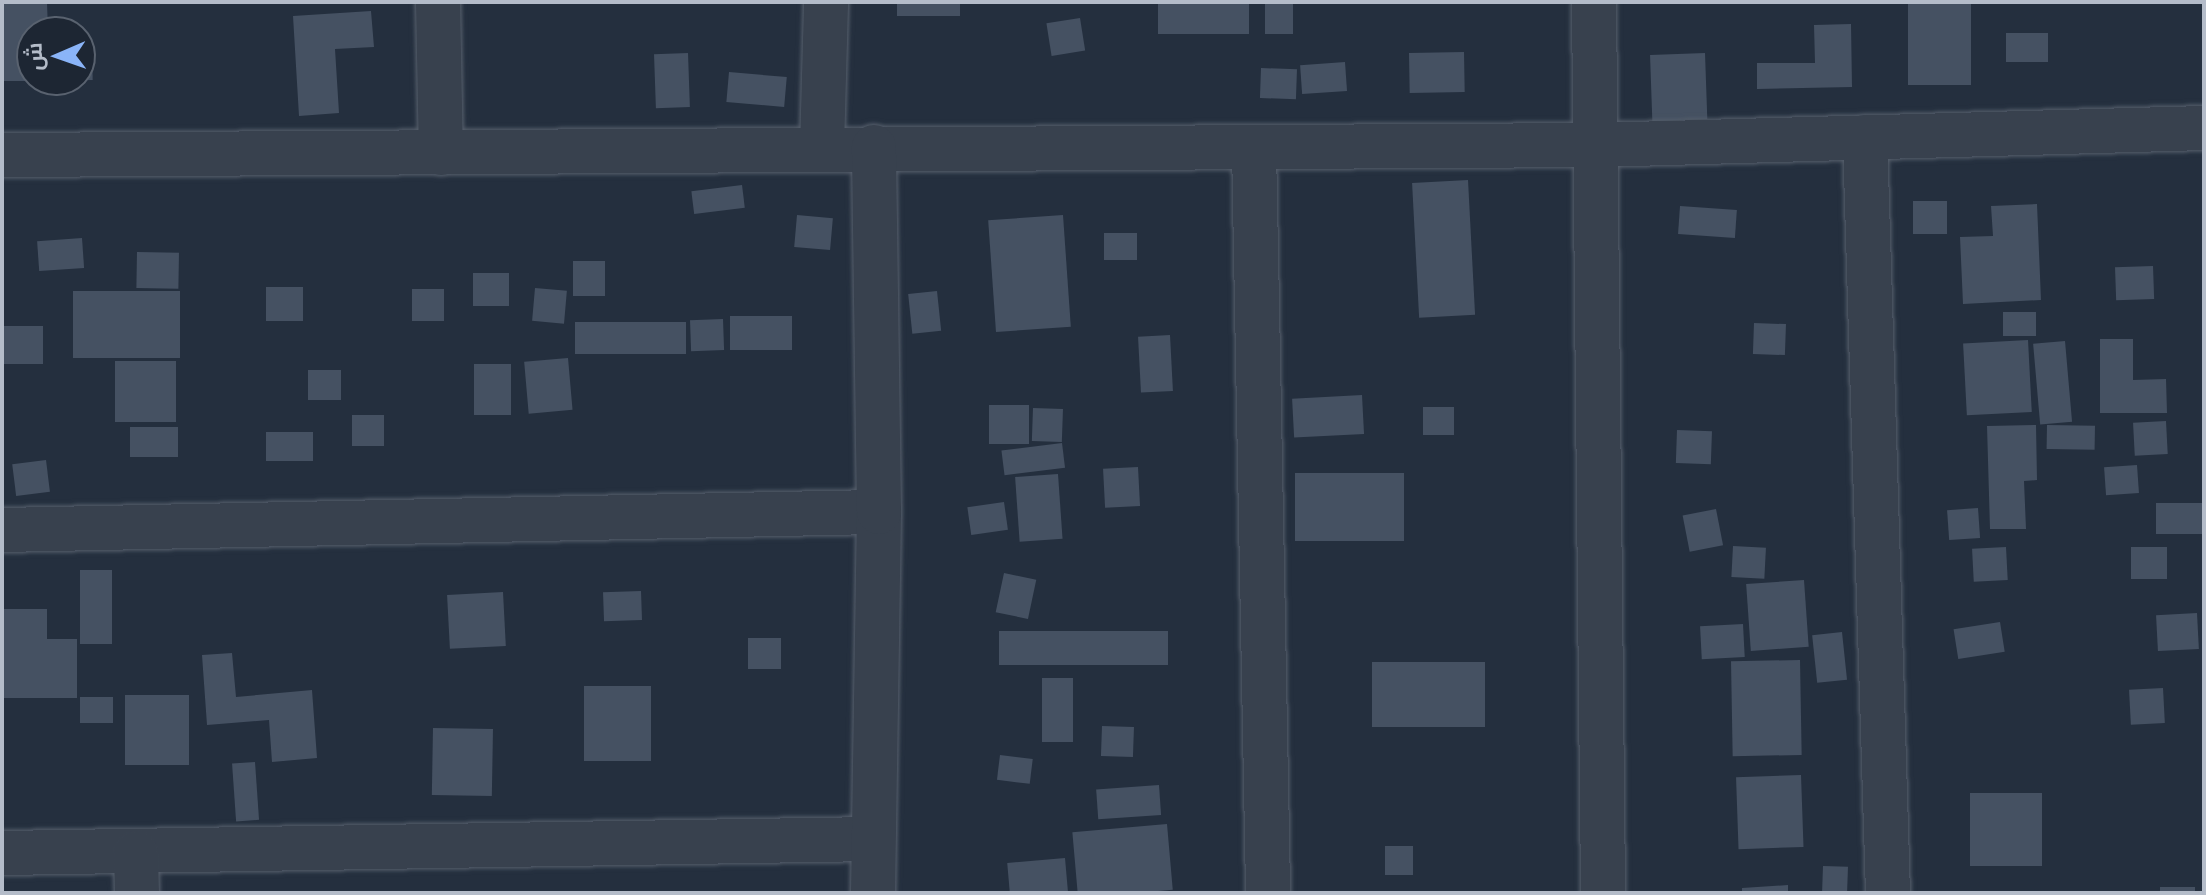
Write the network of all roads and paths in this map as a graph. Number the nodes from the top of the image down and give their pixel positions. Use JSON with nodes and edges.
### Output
{"nodes":[{"id":1,"x":438,"y":2,"type":"edge"},
{"id":2,"x":826,"y":2,"type":"edge"},
{"id":3,"x":1594,"y":2,"type":"edge"},
{"id":4,"x":2204,"y":128,"type":"edge"},
{"id":5,"x":1865,"y":137,"type":"junction"},
{"id":6,"x":1596,"y":145,"type":"junction"},
{"id":7,"x":874,"y":147,"type":"junction"},
{"id":8,"x":1254,"y":147,"type":"junction"},
{"id":9,"x":822,"y":148,"type":"junction"},
{"id":10,"x":441,"y":153,"type":"junction"},
{"id":11,"x":2,"y":155,"type":"edge"},
{"id":12,"x":879,"y":512,"type":"junction"},
{"id":13,"x":2,"y":530,"type":"edge"},
{"id":14,"x":873,"y":839,"type":"junction"},
{"id":15,"x":2,"y":853,"type":"edge"},
{"id":16,"x":136,"y":873,"type":"edge"},
{"id":17,"x":873,"y":893,"type":"edge"},
{"id":18,"x":1268,"y":893,"type":"edge"},
{"id":19,"x":1603,"y":893,"type":"edge"},
{"id":20,"x":1888,"y":893,"type":"edge"}],
"edges":[{"from":1,"to":10,"type":"street"},
{"from":2,"to":9,"type":"street"},
{"from":3,"to":6,"type":"street"},
{"from":4,"to":5,"type":"street"},
{"from":5,"to":6,"type":"street"},
{"from":5,"to":20,"type":"street"},
{"from":6,"to":8,"type":"street"},
{"from":6,"to":19,"type":"street"},
{"from":7,"to":8,"type":"street"},
{"from":7,"to":9,"type":"street"},
{"from":7,"to":12,"type":"street"},
{"from":8,"to":18,"type":"street"},
{"from":9,"to":10,"type":"street"},
{"from":10,"to":11,"type":"street"},
{"from":12,"to":13,"type":"street"},
{"from":12,"to":14,"type":"street"},
{"from":14,"to":16,"type":"street"},
{"from":14,"to":17,"type":"street"},
{"from":15,"to":16,"type":"street"}]}
